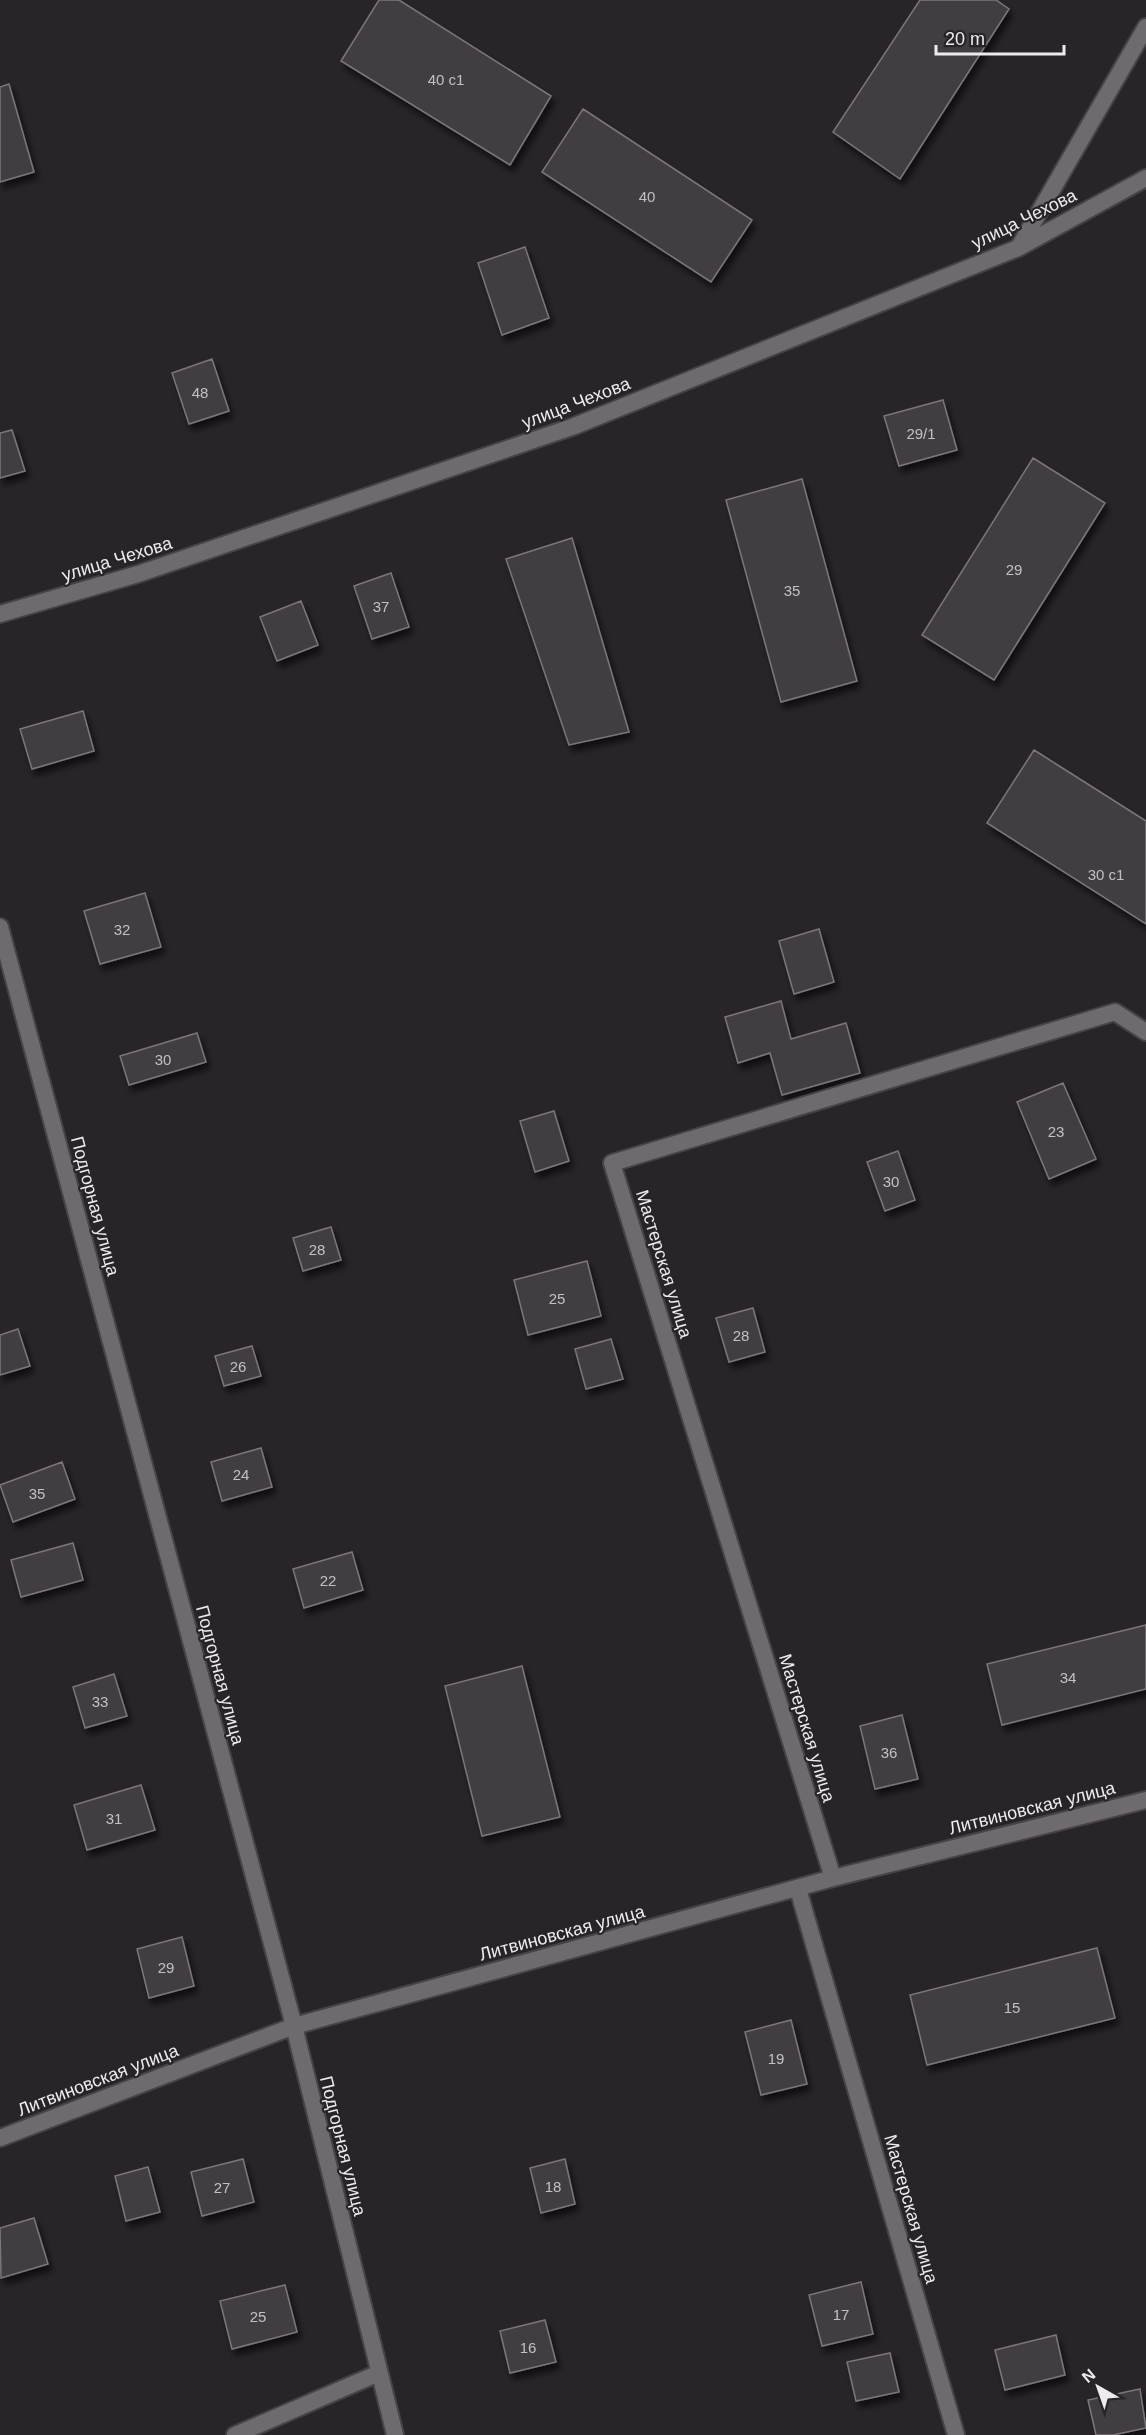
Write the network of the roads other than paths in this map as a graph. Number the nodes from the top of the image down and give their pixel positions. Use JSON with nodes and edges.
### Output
{"nodes":[{"id":1,"x":1146,"y":27,"type":"edge"},
{"id":2,"x":1146,"y":178,"type":"edge"},
{"id":3,"x":1018,"y":248,"type":"junction"},
{"id":4,"x":0,"y":614,"type":"edge"},
{"id":5,"x":0,"y":927,"type":"edge"},
{"id":6,"x":1146,"y":1032,"type":"edge"},
{"id":7,"x":1146,"y":1800,"type":"edge"},
{"id":8,"x":833,"y":1878,"type":"junction"},
{"id":9,"x":798,"y":1889,"type":"junction"},
{"id":10,"x":294,"y":2026,"type":"junction"},
{"id":11,"x":0,"y":2138,"type":"edge"},
{"id":12,"x":379,"y":2373,"type":"junction"},
{"id":13,"x":235,"y":2435,"type":"edge"},
{"id":14,"x":395,"y":2435,"type":"edge"},
{"id":15,"x":956,"y":2435,"type":"edge"}],
"edges":[{"from":1,"to":3,"type":"street"},
{"from":2,"to":3,"type":"street","name":"улица Чехова"},
{"from":3,"to":4,"type":"street","name":"улица Чехова"},
{"from":5,"to":10,"type":"street","name":"Подгорная улица"},
{"from":6,"to":8,"type":"street","name":"Мастерская улица"},
{"from":7,"to":8,"type":"street","name":"Литвиновская улица"},
{"from":8,"to":9,"type":"street","name":"Литвиновская улица"},
{"from":9,"to":10,"type":"street","name":"Литвиновская улица"},
{"from":9,"to":15,"type":"street","name":"Мастерская улица"},
{"from":10,"to":11,"type":"street","name":"Литвиновская улица"},
{"from":10,"to":12,"type":"street","name":"Подгорная улица"},
{"from":12,"to":13,"type":"street"},
{"from":12,"to":14,"type":"street","name":"Подгорная улица"}]}
